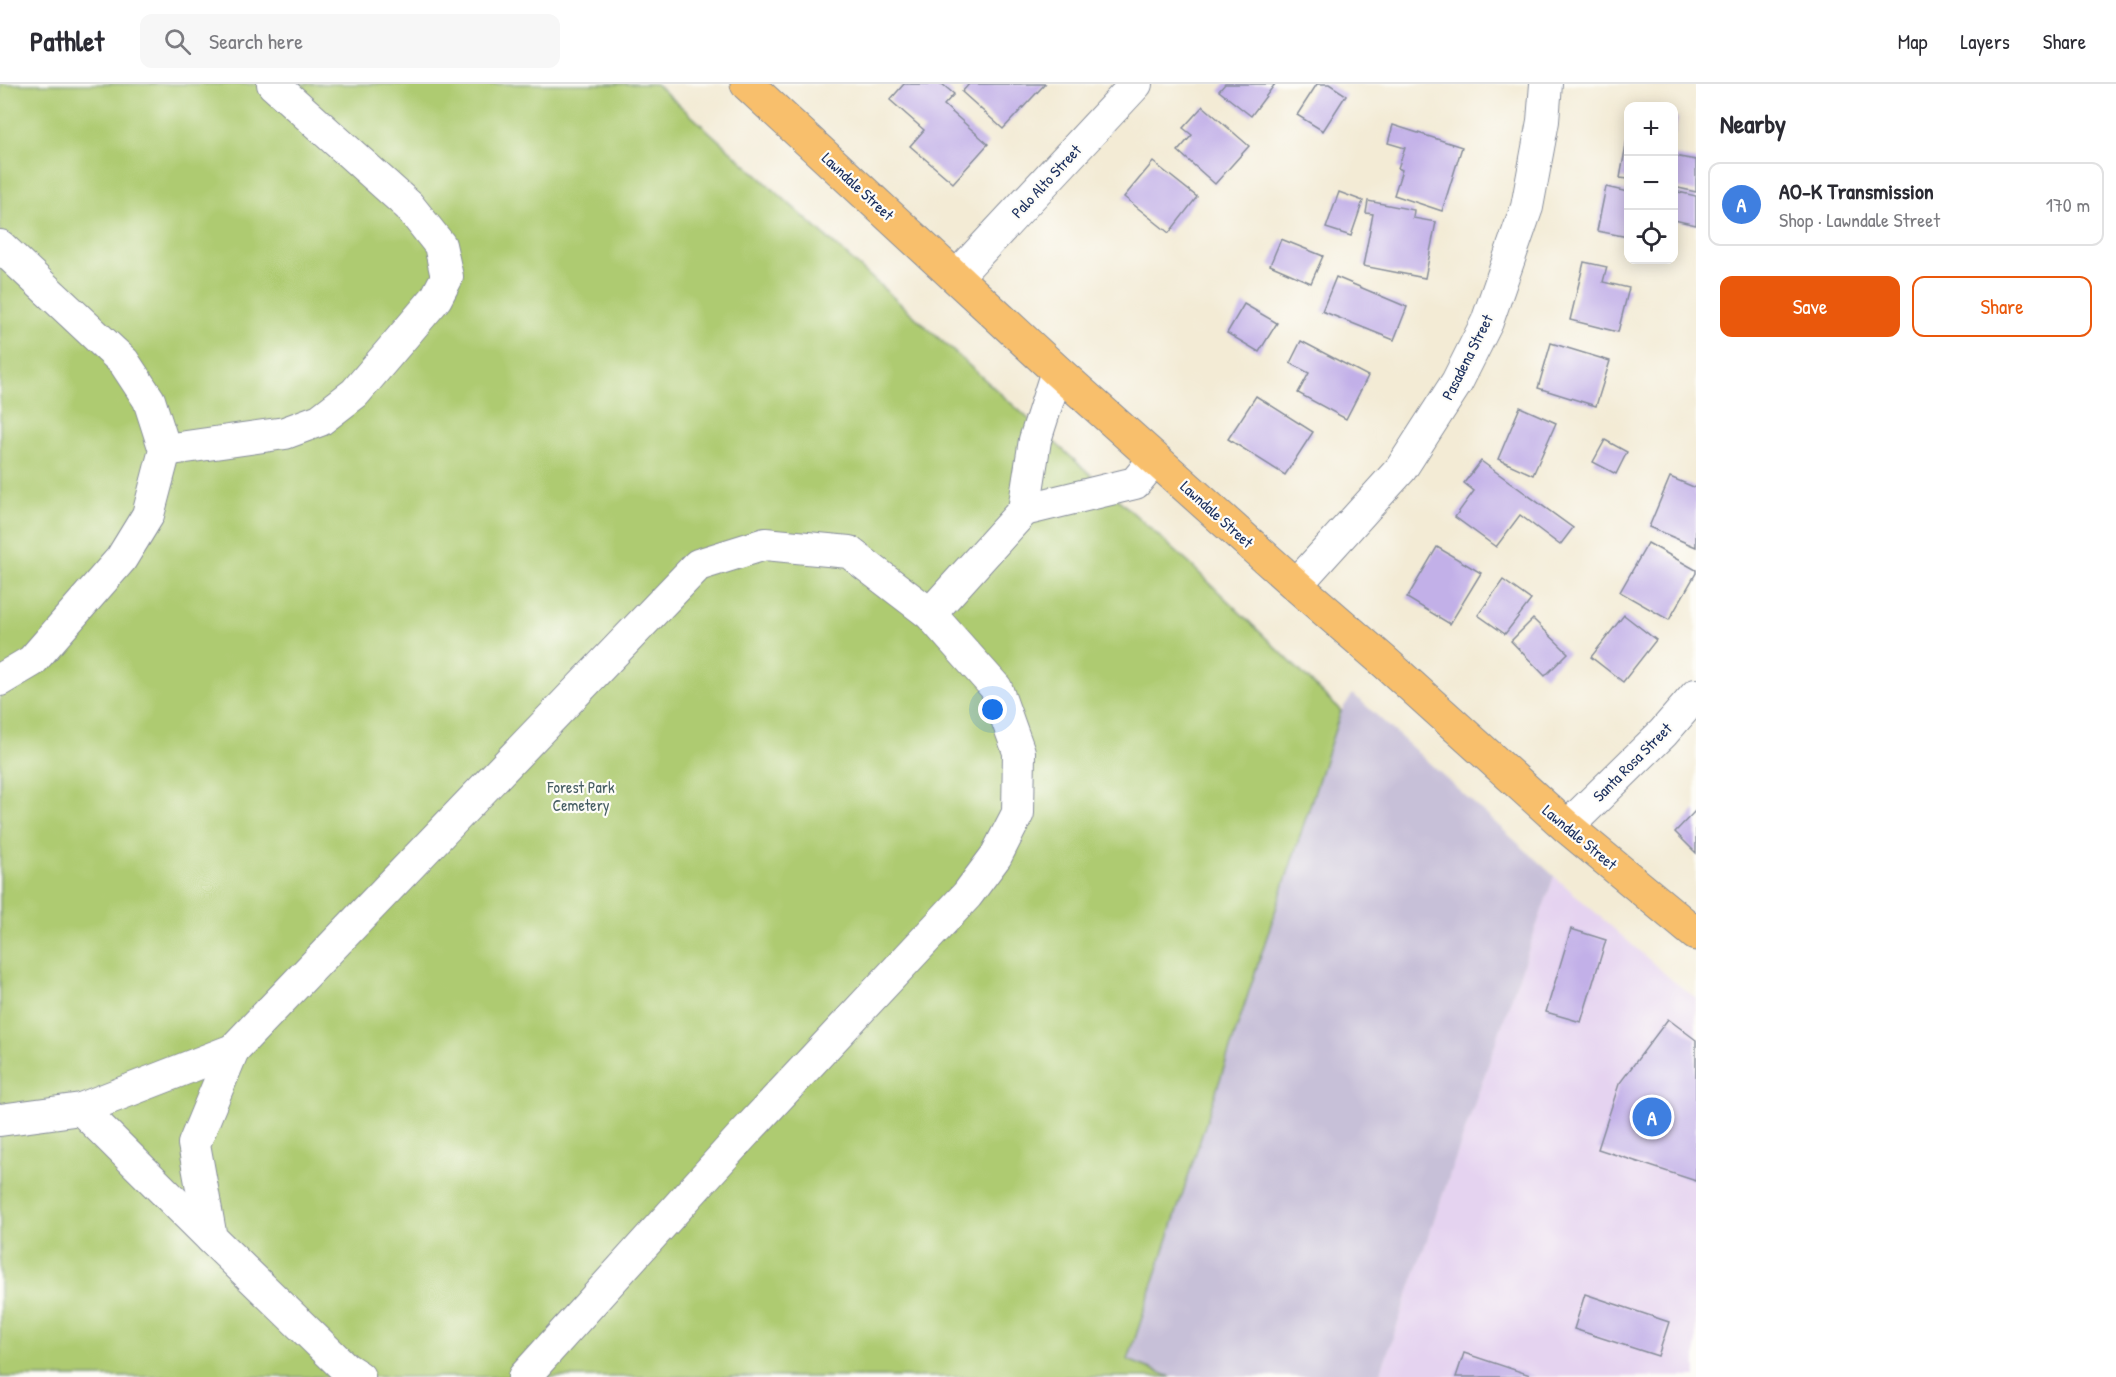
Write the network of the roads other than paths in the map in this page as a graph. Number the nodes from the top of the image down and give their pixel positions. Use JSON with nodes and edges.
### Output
{"nodes":[{"id":1,"x":273,"y":84,"type":"edge"},
{"id":2,"x":747,"y":84,"type":"edge"},
{"id":3,"x":1136,"y":84,"type":"edge"},
{"id":4,"x":1546,"y":84,"type":"edge"},
{"id":5,"x":0,"y":246,"type":"edge"},
{"id":6,"x":956,"y":277,"type":"junction"},
{"id":7,"x":1057,"y":370,"type":"junction"},
{"id":8,"x":165,"y":450,"type":"junction"},
{"id":9,"x":1155,"y":459,"type":"junction"},
{"id":10,"x":1024,"y":510,"type":"junction"},
{"id":11,"x":1296,"y":585,"type":"junction"},
{"id":12,"x":930,"y":614,"type":"junction"},
{"id":13,"x":0,"y":680,"type":"edge"},
{"id":14,"x":1696,"y":695,"type":"edge"},
{"id":15,"x":1567,"y":828,"type":"junction"},
{"id":16,"x":1696,"y":934,"type":"edge"},
{"id":17,"x":233,"y":1050,"type":"junction"},
{"id":18,"x":81,"y":1109,"type":"junction"},
{"id":19,"x":0,"y":1120,"type":"edge"},
{"id":20,"x":211,"y":1238,"type":"junction"},
{"id":21,"x":359,"y":1377,"type":"edge"},
{"id":22,"x":525,"y":1377,"type":"edge"}],
"edges":[{"from":1,"to":8,"type":"street"},
{"from":2,"to":6,"type":"main road","name":"Lawndale Street"},
{"from":3,"to":6,"type":"street","name":"Palo Alto Street"},
{"from":4,"to":11,"type":"street","name":"Pasadena Street"},
{"from":5,"to":8,"type":"street"},
{"from":6,"to":7,"type":"main road","name":"Lawndale Street"},
{"from":7,"to":9,"type":"main road","name":"Lawndale Street"},
{"from":7,"to":10,"type":"street"},
{"from":8,"to":13,"type":"street"},
{"from":9,"to":10,"type":"street"},
{"from":9,"to":11,"type":"main road","name":"Lawndale Street"},
{"from":10,"to":12,"type":"street"},
{"from":11,"to":15,"type":"main road","name":"Lawndale Street"},
{"from":12,"to":17,"type":"street"},
{"from":12,"to":22,"type":"street"},
{"from":14,"to":15,"type":"street","name":"Santa Rosa Street"},
{"from":15,"to":16,"type":"main road","name":"Lawndale Street"},
{"from":17,"to":18,"type":"street"},
{"from":17,"to":20,"type":"street"},
{"from":18,"to":19,"type":"street"},
{"from":18,"to":20,"type":"street"},
{"from":20,"to":21,"type":"street"}]}
